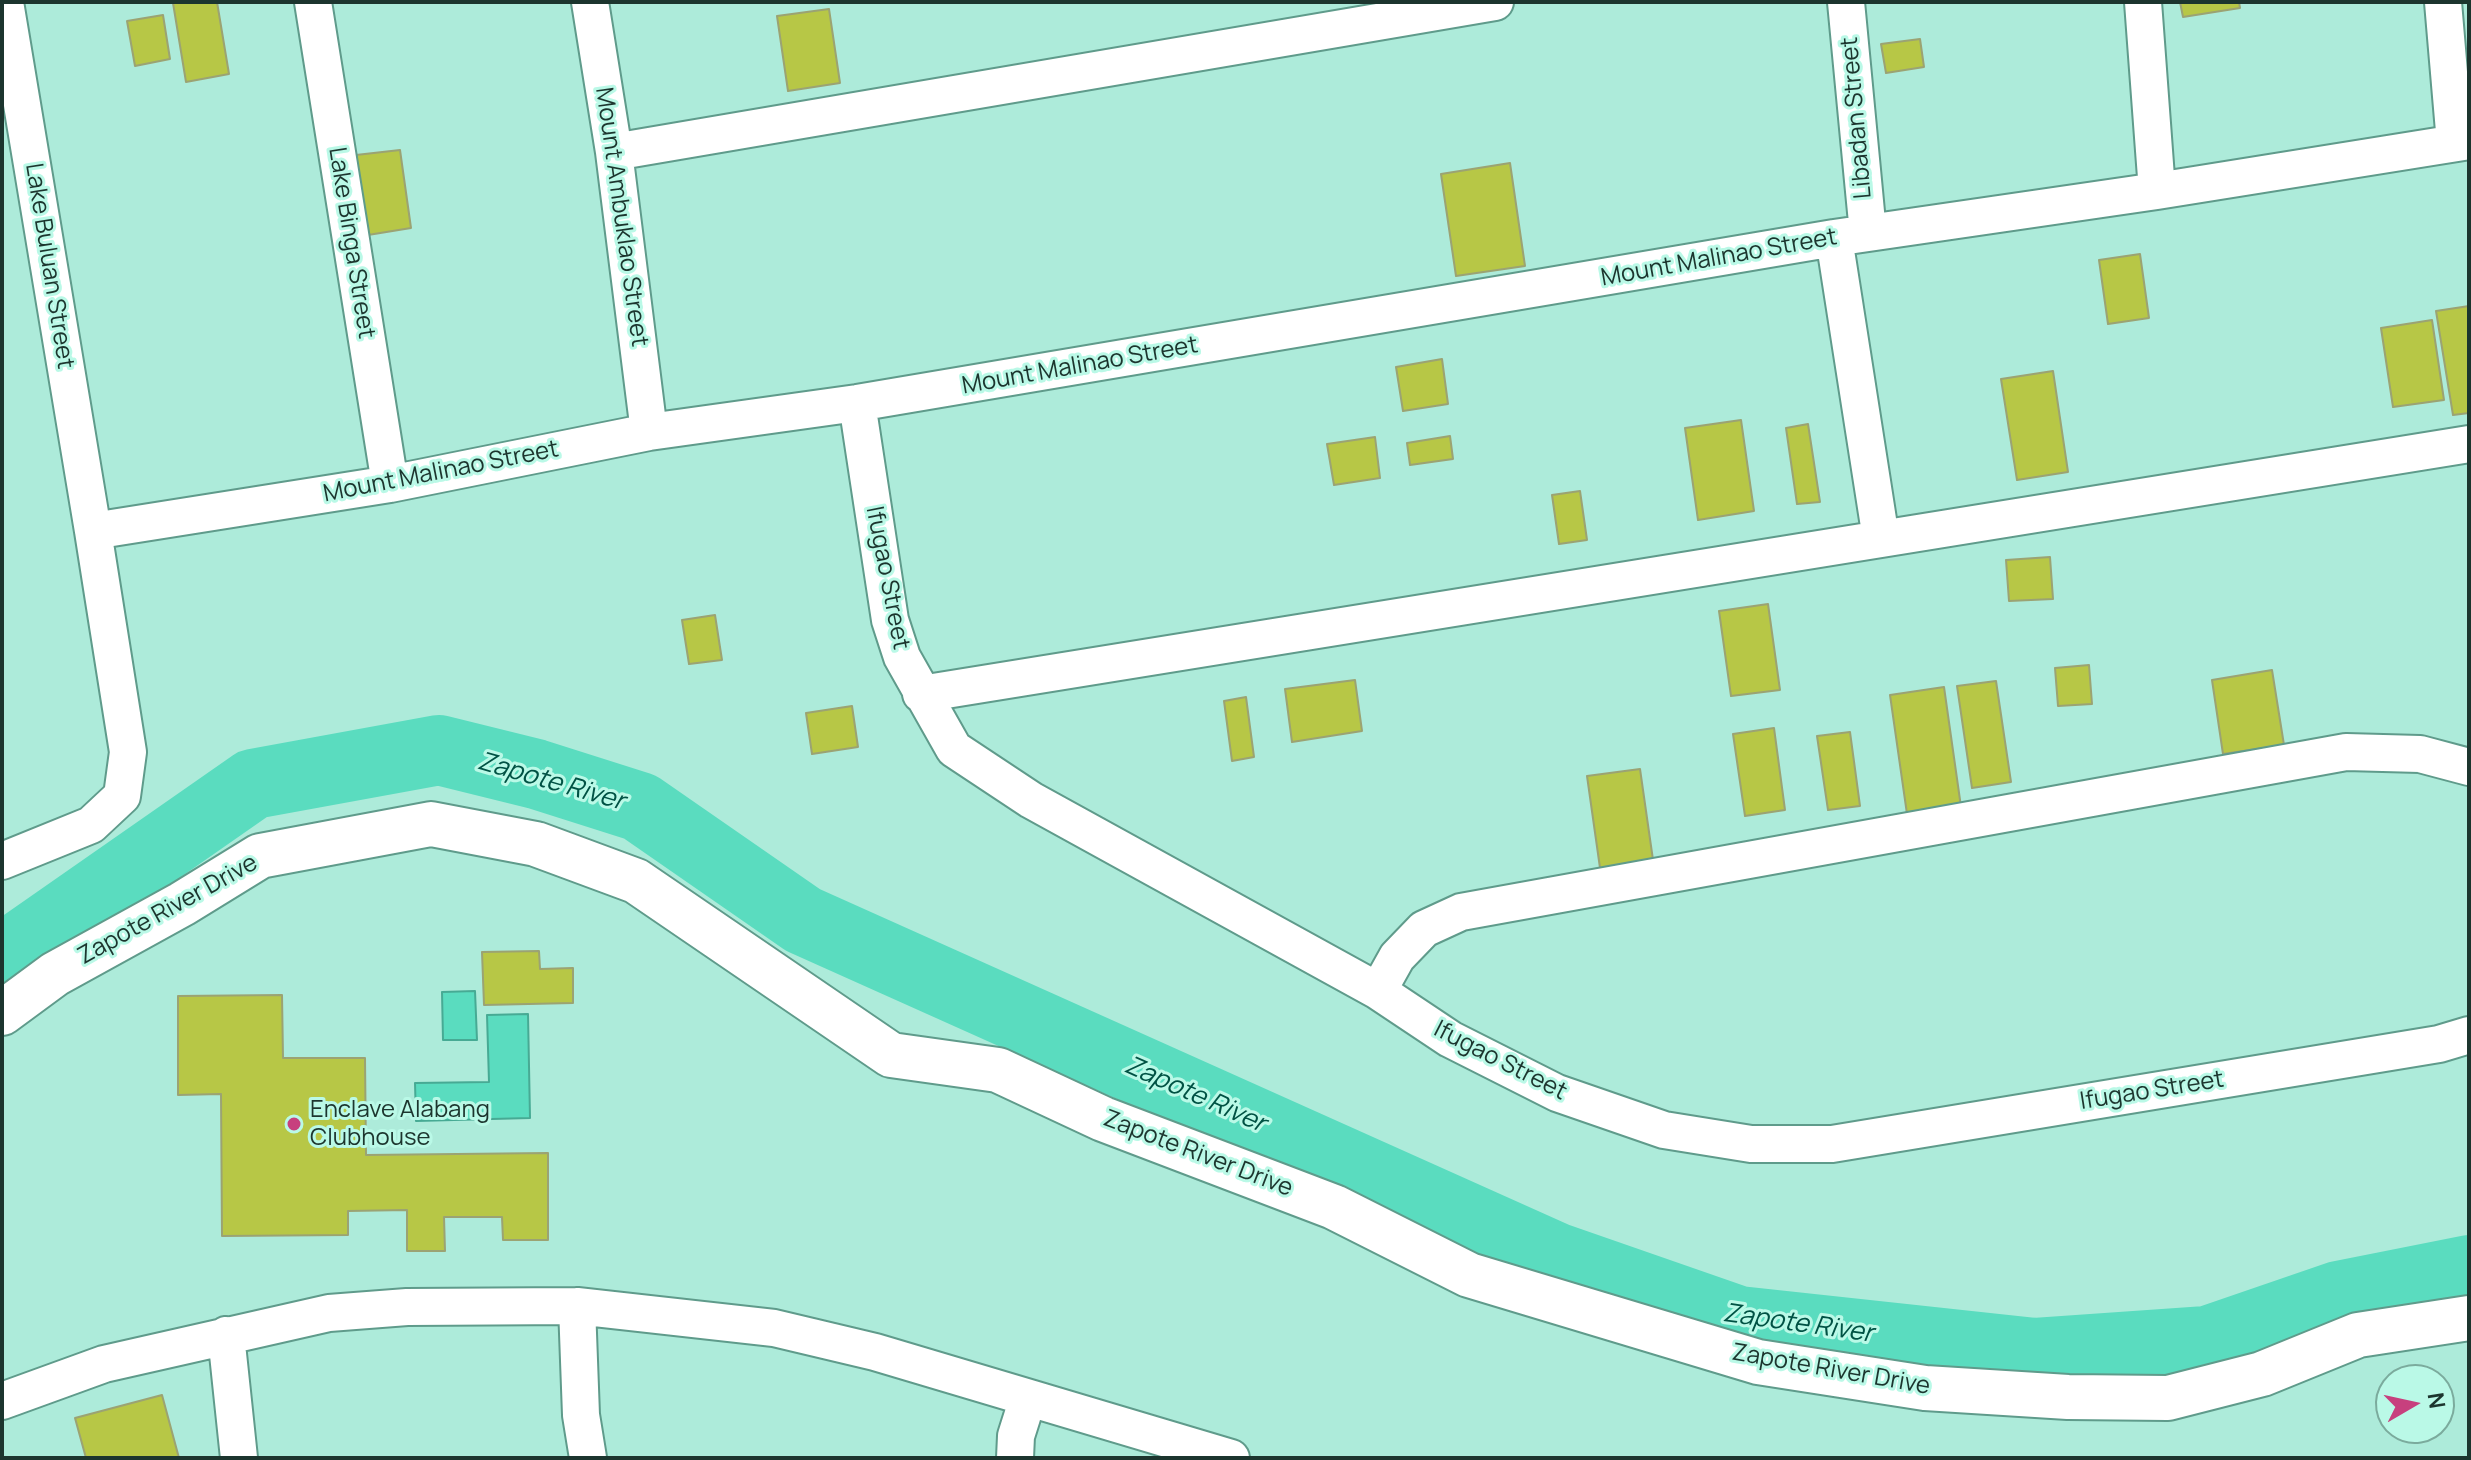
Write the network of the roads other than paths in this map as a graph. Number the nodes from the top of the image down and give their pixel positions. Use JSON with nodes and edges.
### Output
{"nodes":[{"id":1,"x":5,"y":2,"type":"edge"},
{"id":2,"x":313,"y":2,"type":"edge"},
{"id":3,"x":590,"y":2,"type":"edge"},
{"id":4,"x":1495,"y":2,"type":"edge"},
{"id":5,"x":1846,"y":2,"type":"edge"},
{"id":6,"x":2143,"y":2,"type":"edge"},
{"id":7,"x":2443,"y":2,"type":"edge"},
{"id":8,"x":2462,"y":142,"type":"edge"},
{"id":9,"x":614,"y":152,"type":"junction"},
{"id":10,"x":2157,"y":191,"type":"junction"},
{"id":11,"x":1851,"y":236,"type":"junction"},
{"id":12,"x":857,"y":403,"type":"junction"},
{"id":13,"x":649,"y":432,"type":"junction"},
{"id":14,"x":2469,"y":444,"type":"edge"},
{"id":15,"x":390,"y":484,"type":"junction"},
{"id":16,"x":93,"y":531,"type":"junction"},
{"id":17,"x":1881,"y":539,"type":"junction"},
{"id":18,"x":921,"y":694,"type":"junction"},
{"id":19,"x":2469,"y":767,"type":"edge"},
{"id":20,"x":2,"y":861,"type":"edge"},
{"id":21,"x":1378,"y":991,"type":"junction"},
{"id":22,"x":2,"y":1013,"type":"edge"},
{"id":23,"x":2469,"y":1035,"type":"edge"},
{"id":24,"x":577,"y":1306,"type":"junction"},
{"id":25,"x":2469,"y":1318,"type":"edge"},
{"id":26,"x":226,"y":1335,"type":"junction"},
{"id":27,"x":1028,"y":1398,"type":"junction"},
{"id":28,"x":2,"y":1401,"type":"edge"},
{"id":29,"x":239,"y":1458,"type":"edge"},
{"id":30,"x":588,"y":1458,"type":"edge"},
{"id":31,"x":1015,"y":1458,"type":"edge"},
{"id":32,"x":1231,"y":1458,"type":"edge"}],
"edges":[{"from":1,"to":16,"type":"street","name":"Lake Buluan Street"},
{"from":2,"to":15,"type":"street","name":"Lake Binga Street"},
{"from":3,"to":9,"type":"street","name":"Mount Ambuklao Street"},
{"from":4,"to":9,"type":"street"},
{"from":5,"to":11,"type":"street","name":"Libadan Street"},
{"from":6,"to":10,"type":"street"},
{"from":7,"to":8,"type":"street"},
{"from":8,"to":10,"type":"street","name":"Mount Malinao Street"},
{"from":9,"to":13,"type":"street","name":"Mount Ambuklao Street"},
{"from":10,"to":11,"type":"street","name":"Mount Malinao Street"},
{"from":11,"to":12,"type":"street","name":"Mount Malinao Street"},
{"from":11,"to":17,"type":"street","name":"Libadan Street"},
{"from":12,"to":13,"type":"street","name":"Mount Malinao Street"},
{"from":12,"to":18,"type":"street","name":"Ifugao Street"},
{"from":13,"to":15,"type":"street","name":"Mount Malinao Street"},
{"from":14,"to":17,"type":"street"},
{"from":15,"to":16,"type":"street","name":"Mount Malinao Street"},
{"from":16,"to":20,"type":"street"},
{"from":17,"to":18,"type":"street"},
{"from":18,"to":21,"type":"street","name":"Ifugao Street"},
{"from":19,"to":21,"type":"street"},
{"from":21,"to":23,"type":"street","name":"Ifugao Street"},
{"from":22,"to":25,"type":"street","name":"Zapote River Drive"},
{"from":24,"to":26,"type":"street"},
{"from":24,"to":27,"type":"street"},
{"from":24,"to":30,"type":"street"},
{"from":26,"to":28,"type":"street"},
{"from":26,"to":29,"type":"street"},
{"from":27,"to":31,"type":"street"},
{"from":27,"to":32,"type":"street"}]}
